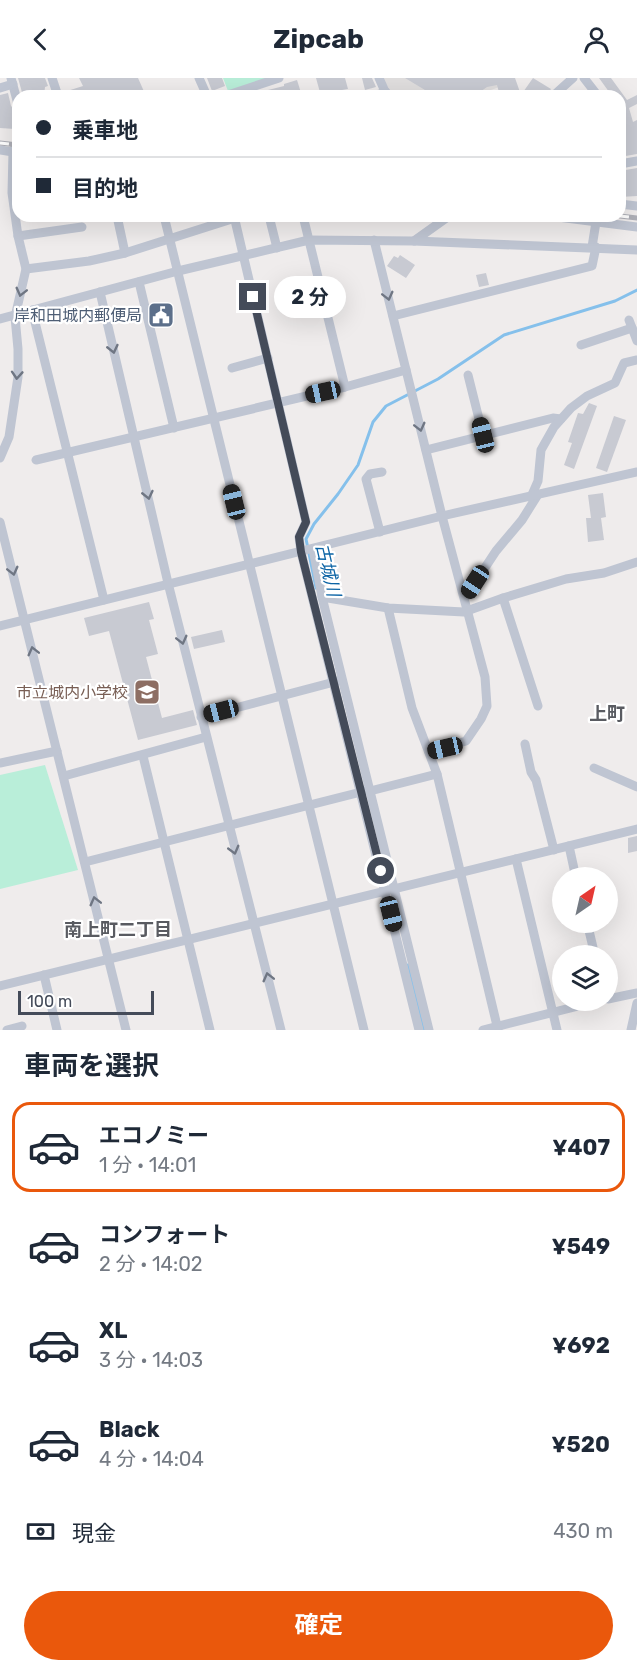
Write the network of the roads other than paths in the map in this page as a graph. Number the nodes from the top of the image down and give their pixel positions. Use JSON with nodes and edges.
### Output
{"nodes":[{"id":1,"x":279,"y":78,"type":"edge"},
{"id":2,"x":573,"y":78,"type":"edge"},
{"id":3,"x":584,"y":78,"type":"edge"},
{"id":4,"x":12,"y":81,"type":"edge"},
{"id":5,"x":0,"y":88,"type":"edge"},
{"id":6,"x":243,"y":90,"type":"edge"},
{"id":7,"x":560,"y":90,"type":"edge"},
{"id":8,"x":593,"y":90,"type":"edge"},
{"id":9,"x":17,"y":222,"type":"edge"},
{"id":10,"x":118,"y":222,"type":"edge"},
{"id":11,"x":165,"y":222,"type":"edge"},
{"id":12,"x":220,"y":222,"type":"edge"},
{"id":13,"x":235,"y":222,"type":"edge"},
{"id":14,"x":270,"y":222,"type":"edge"},
{"id":15,"x":304,"y":222,"type":"edge"},
{"id":16,"x":440,"y":222,"type":"edge"},
{"id":17,"x":596,"y":222,"type":"joint"},
{"id":18,"x":82,"y":227,"type":"dead end"},
{"id":19,"x":637,"y":227,"type":"edge"},
{"id":20,"x":18,"y":236,"type":"junction"},
{"id":21,"x":169,"y":240,"type":"junction"},
{"id":22,"x":309,"y":240,"type":"junction"},
{"id":23,"x":374,"y":240,"type":"junction"},
{"id":24,"x":414,"y":240,"type":"junction"},
{"id":25,"x":594,"y":247,"type":"junction"},
{"id":26,"x":277,"y":248,"type":"junction"},
{"id":27,"x":637,"y":250,"type":"edge"},
{"id":28,"x":125,"y":253,"type":"junction"},
{"id":29,"x":243,"y":256,"type":"junction"},
{"id":30,"x":26,"y":269,"type":"junction"},
{"id":31,"x":178,"y":271,"type":"junction"},
{"id":32,"x":139,"y":282,"type":"junction"},
{"id":33,"x":100,"y":292,"type":"junction"},
{"id":34,"x":32,"y":310,"type":"junction"},
{"id":35,"x":393,"y":316,"type":"junction"},
{"id":36,"x":15,"y":317,"type":"junction"},
{"id":37,"x":0,"y":320,"type":"edge"},
{"id":38,"x":637,"y":341,"type":"edge"},
{"id":39,"x":581,"y":345,"type":"dead end"},
{"id":40,"x":268,"y":358,"type":"junction"},
{"id":41,"x":637,"y":360,"type":"edge"},
{"id":42,"x":232,"y":368,"type":"dead end"},
{"id":43,"x":406,"y":370,"type":"junction"},
{"id":44,"x":468,"y":375,"type":"dead end"},
{"id":45,"x":345,"y":387,"type":"junction"},
{"id":46,"x":279,"y":401,"type":"junction"},
{"id":47,"x":213,"y":418,"type":"junction"},
{"id":48,"x":561,"y":419,"type":"junction"},
{"id":49,"x":174,"y":428,"type":"junction"},
{"id":50,"x":483,"y":435,"type":"junction"},
{"id":51,"x":135,"y":438,"type":"junction"},
{"id":52,"x":426,"y":450,"type":"junction"},
{"id":53,"x":67,"y":454,"type":"junction"},
{"id":54,"x":0,"y":458,"type":"edge"},
{"id":55,"x":36,"y":460,"type":"dead end"},
{"id":56,"x":382,"y":472,"type":"dead end"},
{"id":57,"x":637,"y":472,"type":"edge"},
{"id":58,"x":534,"y":496,"type":"junction"},
{"id":59,"x":442,"y":516,"type":"junction"},
{"id":60,"x":0,"y":522,"type":"edge"},
{"id":61,"x":380,"y":532,"type":"junction"},
{"id":62,"x":313,"y":549,"type":"junction"},
{"id":63,"x":301,"y":552,"type":"junction"},
{"id":64,"x":637,"y":562,"type":"edge"},
{"id":65,"x":249,"y":564,"type":"junction"},
{"id":66,"x":168,"y":583,"type":"junction"},
{"id":67,"x":322,"y":597,"type":"junction"},
{"id":68,"x":465,"y":598,"type":"junction"},
{"id":69,"x":503,"y":598,"type":"junction"},
{"id":70,"x":104,"y":600,"type":"junction"},
{"id":71,"x":388,"y":608,"type":"junction"},
{"id":72,"x":468,"y":610,"type":"junction"},
{"id":73,"x":25,"y":621,"type":"junction"},
{"id":74,"x":0,"y":626,"type":"edge"},
{"id":75,"x":339,"y":681,"type":"junction"},
{"id":76,"x":283,"y":696,"type":"junction"},
{"id":77,"x":538,"y":706,"type":"dead end"},
{"id":78,"x":201,"y":717,"type":"junction"},
{"id":79,"x":206,"y":737,"type":"junction"},
{"id":80,"x":525,"y":744,"type":"dead end"},
{"id":81,"x":57,"y":751,"type":"junction"},
{"id":82,"x":429,"y":752,"type":"junction"},
{"id":83,"x":143,"y":756,"type":"junction"},
{"id":84,"x":0,"y":763,"type":"edge"},
{"id":85,"x":594,"y":768,"type":"dead end"},
{"id":86,"x":437,"y":774,"type":"junction"},
{"id":87,"x":64,"y":776,"type":"junction"},
{"id":88,"x":637,"y":787,"type":"edge"},
{"id":89,"x":367,"y":791,"type":"junction"},
{"id":90,"x":310,"y":806,"type":"junction"},
{"id":91,"x":228,"y":825,"type":"junction"},
{"id":92,"x":637,"y":829,"type":"edge"},
{"id":93,"x":163,"y":842,"type":"junction"},
{"id":94,"x":569,"y":846,"type":"junction"},
{"id":95,"x":554,"y":850,"type":"junction"},
{"id":96,"x":516,"y":859,"type":"junction"},
{"id":97,"x":85,"y":862,"type":"junction"},
{"id":98,"x":574,"y":867,"type":"edge"},
{"id":99,"x":459,"y":873,"type":"junction"},
{"id":100,"x":390,"y":890,"type":"junction"},
{"id":101,"x":333,"y":904,"type":"junction"},
{"id":102,"x":254,"y":924,"type":"junction"},
{"id":103,"x":188,"y":938,"type":"junction"},
{"id":104,"x":109,"y":958,"type":"junction"},
{"id":105,"x":44,"y":975,"type":"junction"},
{"id":106,"x":0,"y":986,"type":"edge"},
{"id":107,"x":637,"y":993,"type":"edge"},
{"id":108,"x":618,"y":997,"type":"edge"},
{"id":109,"x":637,"y":1003,"type":"edge"},
{"id":110,"x":560,"y":1011,"type":"edge"},
{"id":111,"x":552,"y":1013,"type":"junction"},
{"id":112,"x":22,"y":1026,"type":"dead end"},
{"id":113,"x":498,"y":1028,"type":"edge"},
{"id":114,"x":7,"y":1030,"type":"edge"},
{"id":115,"x":57,"y":1030,"type":"edge"},
{"id":116,"x":126,"y":1030,"type":"edge"},
{"id":117,"x":210,"y":1030,"type":"edge"},
{"id":118,"x":281,"y":1030,"type":"edge"},
{"id":119,"x":364,"y":1030,"type":"edge"},
{"id":120,"x":419,"y":1030,"type":"edge"},
{"id":121,"x":429,"y":1030,"type":"edge"},
{"id":122,"x":483,"y":1030,"type":"edge"},
{"id":123,"x":557,"y":1030,"type":"edge"},
{"id":124,"x":631,"y":1030,"type":"edge"}],
"edges":[{"from":1,"to":6,"type":"street"},
{"from":2,"to":7,"type":"street"},
{"from":3,"to":8,"type":"street"},
{"from":4,"to":5,"type":"street"},
{"from":9,"to":20,"type":"street"},
{"from":10,"to":28,"type":"street"},
{"from":11,"to":21,"type":"street"},
{"from":12,"to":21,"type":"street"},
{"from":13,"to":29,"type":"street"},
{"from":14,"to":26,"type":"street"},
{"from":15,"to":22,"type":"street"},
{"from":16,"to":24,"type":"street"},
{"from":17,"to":19,"type":"street"},
{"from":17,"to":25,"type":"street"},
{"from":18,"to":20,"type":"street"},
{"from":20,"to":30,"type":"street"},
{"from":21,"to":28,"type":"street"},
{"from":21,"to":31,"type":"street"},
{"from":22,"to":23,"type":"street"},
{"from":22,"to":26,"type":"street"},
{"from":22,"to":45,"type":"street"},
{"from":23,"to":24,"type":"street"},
{"from":23,"to":35,"type":"street","one_way":true},
{"from":24,"to":25,"type":"street"},
{"from":25,"to":27,"type":"street"},
{"from":25,"to":35,"type":"street"},
{"from":26,"to":29,"type":"street"},
{"from":28,"to":30,"type":"street"},
{"from":29,"to":31,"type":"street"},
{"from":29,"to":40,"type":"street"},
{"from":30,"to":36,"type":"street","one_way":true},
{"from":31,"to":32,"type":"street"},
{"from":31,"to":47,"type":"street"},
{"from":32,"to":33,"type":"street"},
{"from":32,"to":49,"type":"street"},
{"from":33,"to":34,"type":"street"},
{"from":33,"to":51,"type":"street","one_way":true},
{"from":34,"to":36,"type":"street"},
{"from":34,"to":53,"type":"street"},
{"from":35,"to":43,"type":"street"},
{"from":36,"to":37,"type":"street"},
{"from":36,"to":54,"type":"street","one_way":true},
{"from":38,"to":39,"type":"street"},
{"from":40,"to":42,"type":"street"},
{"from":40,"to":46,"type":"street"},
{"from":41,"to":48,"type":"street"},
{"from":43,"to":45,"type":"street"},
{"from":43,"to":52,"type":"street","one_way":true},
{"from":44,"to":50,"type":"street"},
{"from":45,"to":46,"type":"street"},
{"from":46,"to":47,"type":"street"},
{"from":46,"to":63,"type":"street"},
{"from":47,"to":49,"type":"street"},
{"from":47,"to":65,"type":"street"},
{"from":48,"to":50,"type":"street"},
{"from":48,"to":58,"type":"street"},
{"from":49,"to":51,"type":"street"},
{"from":50,"to":52,"type":"street"},
{"from":51,"to":53,"type":"street"},
{"from":51,"to":66,"type":"street","one_way":true},
{"from":52,"to":59,"type":"street"},
{"from":53,"to":55,"type":"street"},
{"from":53,"to":70,"type":"street"},
{"from":56,"to":61,"type":"street"},
{"from":57,"to":58,"type":"street"},
{"from":58,"to":59,"type":"street"},
{"from":58,"to":68,"type":"street"},
{"from":59,"to":61,"type":"street"},
{"from":59,"to":68,"type":"street"},
{"from":60,"to":73,"type":"street","one_way":true},
{"from":61,"to":62,"type":"street"},
{"from":62,"to":63,"type":"street"},
{"from":62,"to":67,"type":"street"},
{"from":63,"to":65,"type":"street"},
{"from":63,"to":75,"type":"street"},
{"from":64,"to":69,"type":"street"},
{"from":65,"to":66,"type":"street"},
{"from":65,"to":76,"type":"street"},
{"from":66,"to":70,"type":"street"},
{"from":66,"to":78,"type":"street","one_way":true},
{"from":67,"to":71,"type":"street"},
{"from":67,"to":75,"type":"street"},
{"from":68,"to":72,"type":"street"},
{"from":69,"to":72,"type":"street"},
{"from":69,"to":77,"type":"street"},
{"from":70,"to":73,"type":"street"},
{"from":71,"to":72,"type":"street"},
{"from":71,"to":82,"type":"street"},
{"from":72,"to":82,"type":"street"},
{"from":73,"to":74,"type":"street"},
{"from":81,"to":73,"type":"street","one_way":true},
{"from":75,"to":76,"type":"street"},
{"from":75,"to":89,"type":"street"},
{"from":76,"to":78,"type":"street"},
{"from":76,"to":90,"type":"street"},
{"from":78,"to":79,"type":"street"},
{"from":79,"to":83,"type":"street"},
{"from":79,"to":91,"type":"street"},
{"from":80,"to":95,"type":"street"},
{"from":81,"to":84,"type":"street"},
{"from":81,"to":87,"type":"street"},
{"from":82,"to":86,"type":"street"},
{"from":83,"to":87,"type":"street"},
{"from":83,"to":93,"type":"street"},
{"from":85,"to":88,"type":"street"},
{"from":86,"to":89,"type":"street"},
{"from":86,"to":99,"type":"street"},
{"from":87,"to":97,"type":"street"},
{"from":89,"to":90,"type":"street"},
{"from":89,"to":100,"type":"street"},
{"from":90,"to":91,"type":"street"},
{"from":90,"to":101,"type":"street"},
{"from":91,"to":93,"type":"street"},
{"from":91,"to":102,"type":"street","one_way":true},
{"from":92,"to":94,"type":"street"},
{"from":93,"to":97,"type":"street"},
{"from":93,"to":103,"type":"street"},
{"from":94,"to":95,"type":"street"},
{"from":94,"to":98,"type":"street"},
{"from":95,"to":96,"type":"street"},
{"from":96,"to":99,"type":"street"},
{"from":96,"to":111,"type":"street"},
{"from":104,"to":97,"type":"street","one_way":true},
{"from":99,"to":100,"type":"street"},
{"from":99,"to":113,"type":"street"},
{"from":100,"to":101,"type":"street"},
{"from":100,"to":120,"type":"street"},
{"from":100,"to":121,"type":"street"},
{"from":101,"to":102,"type":"street"},
{"from":101,"to":119,"type":"street"},
{"from":102,"to":103,"type":"street"},
{"from":118,"to":102,"type":"street","one_way":true},
{"from":103,"to":104,"type":"street"},
{"from":103,"to":117,"type":"street"},
{"from":104,"to":105,"type":"street"},
{"from":104,"to":116,"type":"street"},
{"from":105,"to":106,"type":"street"},
{"from":105,"to":115,"type":"street"},
{"from":107,"to":108,"type":"street"},
{"from":109,"to":124,"type":"street"},
{"from":110,"to":111,"type":"street"},
{"from":111,"to":113,"type":"street"},
{"from":111,"to":123,"type":"street"},
{"from":112,"to":114,"type":"street"},
{"from":113,"to":122,"type":"street"}]}
